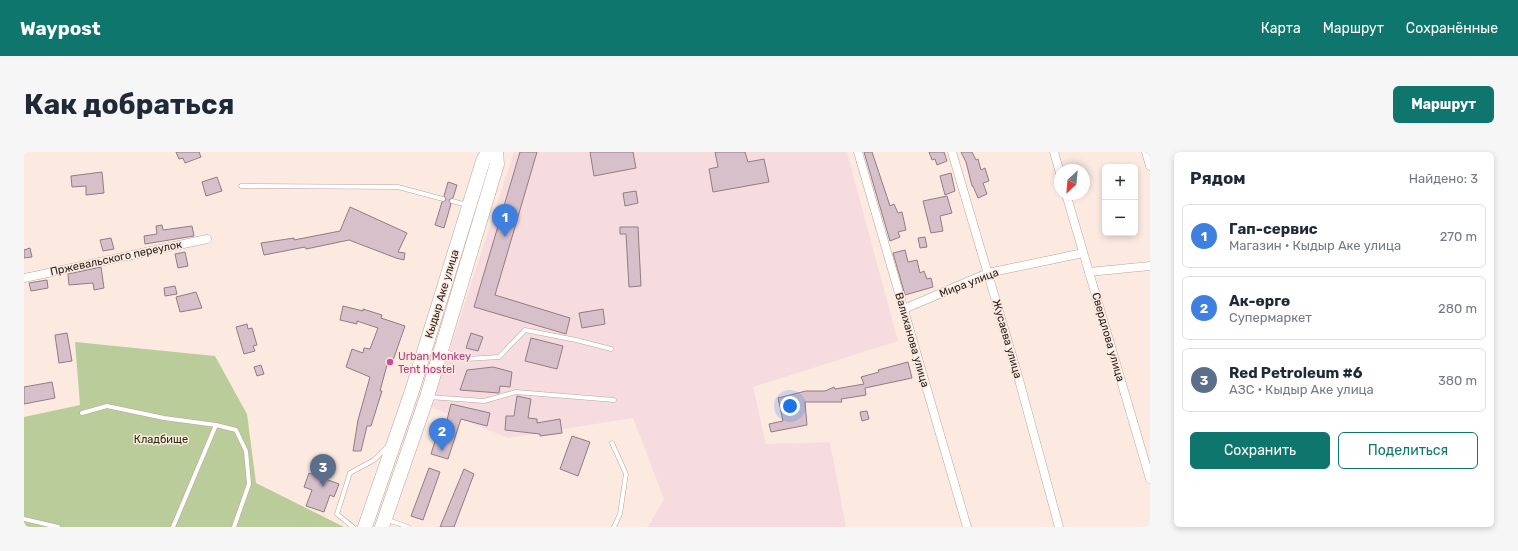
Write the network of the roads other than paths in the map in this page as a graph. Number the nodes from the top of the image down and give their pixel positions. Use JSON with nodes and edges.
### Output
{"nodes":[{"id":1,"x":488,"y":152,"type":"edge"},
{"id":2,"x":496,"y":152,"type":"edge"},
{"id":3,"x":858,"y":152,"type":"edge"},
{"id":4,"x":952,"y":152,"type":"edge"},
{"id":5,"x":1054,"y":152,"type":"edge"},
{"id":6,"x":1146,"y":152,"type":"edge"},
{"id":7,"x":1057,"y":164,"type":"edge"},
{"id":8,"x":1150,"y":166,"type":"edge"},
{"id":9,"x":241,"y":186,"type":"dead end"},
{"id":10,"x":443,"y":199,"type":"dead end"},
{"id":11,"x":1068,"y":200,"type":"edge"},
{"id":12,"x":452,"y":201,"type":"dead end"},
{"id":13,"x":470,"y":206,"type":"junction"},
{"id":14,"x":207,"y":239,"type":"dead end"},
{"id":15,"x":1083,"y":253,"type":"junction"},
{"id":16,"x":1150,"y":266,"type":"edge"},
{"id":17,"x":1089,"y":272,"type":"junction"},
{"id":18,"x":988,"y":273,"type":"junction"},
{"id":19,"x":24,"y":278,"type":"edge"},
{"id":20,"x":904,"y":309,"type":"junction"},
{"id":21,"x":610,"y":349,"type":"dead end"},
{"id":22,"x":441,"y":350,"type":"junction"},
{"id":23,"x":412,"y":391,"type":"junction"},
{"id":24,"x":427,"y":397,"type":"junction"},
{"id":25,"x":614,"y":400,"type":"dead end"},
{"id":26,"x":82,"y":413,"type":"dead end"},
{"id":27,"x":216,"y":425,"type":"junction"},
{"id":28,"x":396,"y":438,"type":"junction"},
{"id":29,"x":612,"y":443,"type":"dead end"},
{"id":30,"x":1150,"y":479,"type":"edge"},
{"id":31,"x":370,"y":514,"type":"junction"},
{"id":32,"x":24,"y":519,"type":"edge"},
{"id":33,"x":384,"y":523,"type":"edge"},
{"id":34,"x":58,"y":527,"type":"edge"},
{"id":35,"x":173,"y":527,"type":"edge"},
{"id":36,"x":234,"y":527,"type":"edge"},
{"id":37,"x":353,"y":527,"type":"edge"},
{"id":38,"x":365,"y":527,"type":"edge"},
{"id":39,"x":408,"y":527,"type":"edge"},
{"id":40,"x":614,"y":527,"type":"edge"},
{"id":41,"x":967,"y":527,"type":"edge"},
{"id":42,"x":1059,"y":527,"type":"edge"}],
"edges":[{"from":1,"to":13,"type":"highway","name":"Кыдыр Аке улица"},
{"from":2,"to":22,"type":"highway","name":"Кыдыр Аке улица"},
{"from":3,"to":20,"type":"street","name":"Валиханова улица"},
{"from":4,"to":18,"type":"street","name":"Жусаева улица"},
{"from":5,"to":7,"type":"street"},
{"from":6,"to":8,"type":"street"},
{"from":9,"to":10,"type":"lane"},
{"from":11,"to":15,"type":"street","name":"Свердлова улица"},
{"from":12,"to":13,"type":"lane"},
{"from":13,"to":23,"type":"highway","name":"Кыдыр Аке улица"},
{"from":14,"to":19,"type":"street","name":"Пржевальского переулок"},
{"from":15,"to":17,"type":"street","name":"Свердлова улица"},
{"from":15,"to":18,"type":"street","name":"Мира улица"},
{"from":16,"to":17,"type":"street"},
{"from":17,"to":30,"type":"street","name":"Свердлова улица"},
{"from":18,"to":20,"type":"street","name":"Мира улица"},
{"from":18,"to":42,"type":"street","name":"Жусаева улица"},
{"from":20,"to":41,"type":"street","name":"Валиханова улица"},
{"from":21,"to":22,"type":"lane"},
{"from":22,"to":24,"type":"highway","name":"Кыдыр Аке улица"},
{"from":23,"to":24,"type":"highway"},
{"from":23,"to":28,"type":"highway","name":"Кыдыр Аке улица"},
{"from":24,"to":25,"type":"lane"},
{"from":24,"to":33,"type":"highway","name":"Кыдыр Аке улица"},
{"from":26,"to":27,"type":"lane"},
{"from":27,"to":35,"type":"lane"},
{"from":27,"to":36,"type":"lane"},
{"from":28,"to":31,"type":"highway","name":"Кыдыр Аке улица"},
{"from":28,"to":37,"type":"lane"},
{"from":29,"to":40,"type":"lane"},
{"from":31,"to":33,"type":"highway"},
{"from":31,"to":38,"type":"highway","name":"Кыдыр Аке улица"},
{"from":32,"to":34,"type":"lane"},
{"from":33,"to":39,"type":"lane"}]}
